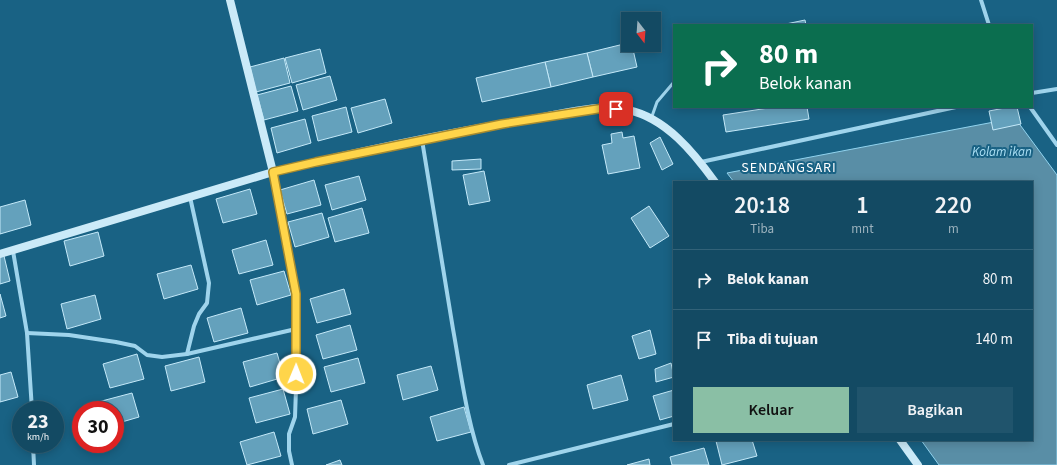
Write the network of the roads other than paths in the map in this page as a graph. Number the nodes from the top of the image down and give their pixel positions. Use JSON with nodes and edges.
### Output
{"nodes":[{"id":1,"x":230,"y":0,"type":"edge"},
{"id":2,"x":981,"y":0,"type":"edge"},
{"id":3,"x":989,"y":24,"type":"edge"},
{"id":4,"x":673,"y":83,"type":"edge"},
{"id":5,"x":1057,"y":89,"type":"edge"},
{"id":6,"x":1033,"y":93,"type":"edge"},
{"id":7,"x":951,"y":108,"type":"edge"},
{"id":8,"x":1031,"y":108,"type":"edge"},
{"id":9,"x":651,"y":119,"type":"junction"},
{"id":10,"x":422,"y":140,"type":"junction"},
{"id":11,"x":1057,"y":145,"type":"edge"},
{"id":12,"x":701,"y":162,"type":"junction"},
{"id":13,"x":273,"y":172,"type":"junction"},
{"id":14,"x":714,"y":181,"type":"edge"},
{"id":15,"x":190,"y":197,"type":"junction"},
{"id":16,"x":12,"y":250,"type":"junction"},
{"id":17,"x":0,"y":254,"type":"edge"},
{"id":18,"x":296,"y":329,"type":"junction"},
{"id":19,"x":27,"y":333,"type":"junction"},
{"id":20,"x":187,"y":354,"type":"junction"},
{"id":21,"x":31,"y":401,"type":"edge"},
{"id":22,"x":673,"y":424,"type":"edge"},
{"id":23,"x":901,"y":441,"type":"edge"},
{"id":24,"x":33,"y":453,"type":"edge"},
{"id":25,"x":34,"y":465,"type":"edge"},
{"id":26,"x":292,"y":465,"type":"edge"},
{"id":27,"x":483,"y":465,"type":"edge"},
{"id":28,"x":508,"y":465,"type":"edge"},
{"id":29,"x":918,"y":465,"type":"edge"}],
"edges":[{"from":1,"to":13,"type":"street"},
{"from":2,"to":3,"type":"street"},
{"from":4,"to":9,"type":"lane"},
{"from":5,"to":6,"type":"street"},
{"from":7,"to":12,"type":"street"},
{"from":8,"to":11,"type":"street"},
{"from":9,"to":10,"type":"street"},
{"from":9,"to":12,"type":"street"},
{"from":10,"to":13,"type":"street"},
{"from":10,"to":27,"type":"street"},
{"from":12,"to":14,"type":"street"},
{"from":13,"to":15,"type":"street"},
{"from":13,"to":18,"type":"street"},
{"from":15,"to":16,"type":"street"},
{"from":15,"to":20,"type":"street"},
{"from":16,"to":17,"type":"street"},
{"from":16,"to":19,"type":"street"},
{"from":18,"to":20,"type":"street"},
{"from":18,"to":26,"type":"street"},
{"from":19,"to":20,"type":"street"},
{"from":19,"to":21,"type":"street"},
{"from":22,"to":28,"type":"street"},
{"from":23,"to":29,"type":"street"},
{"from":24,"to":25,"type":"street"}]}
